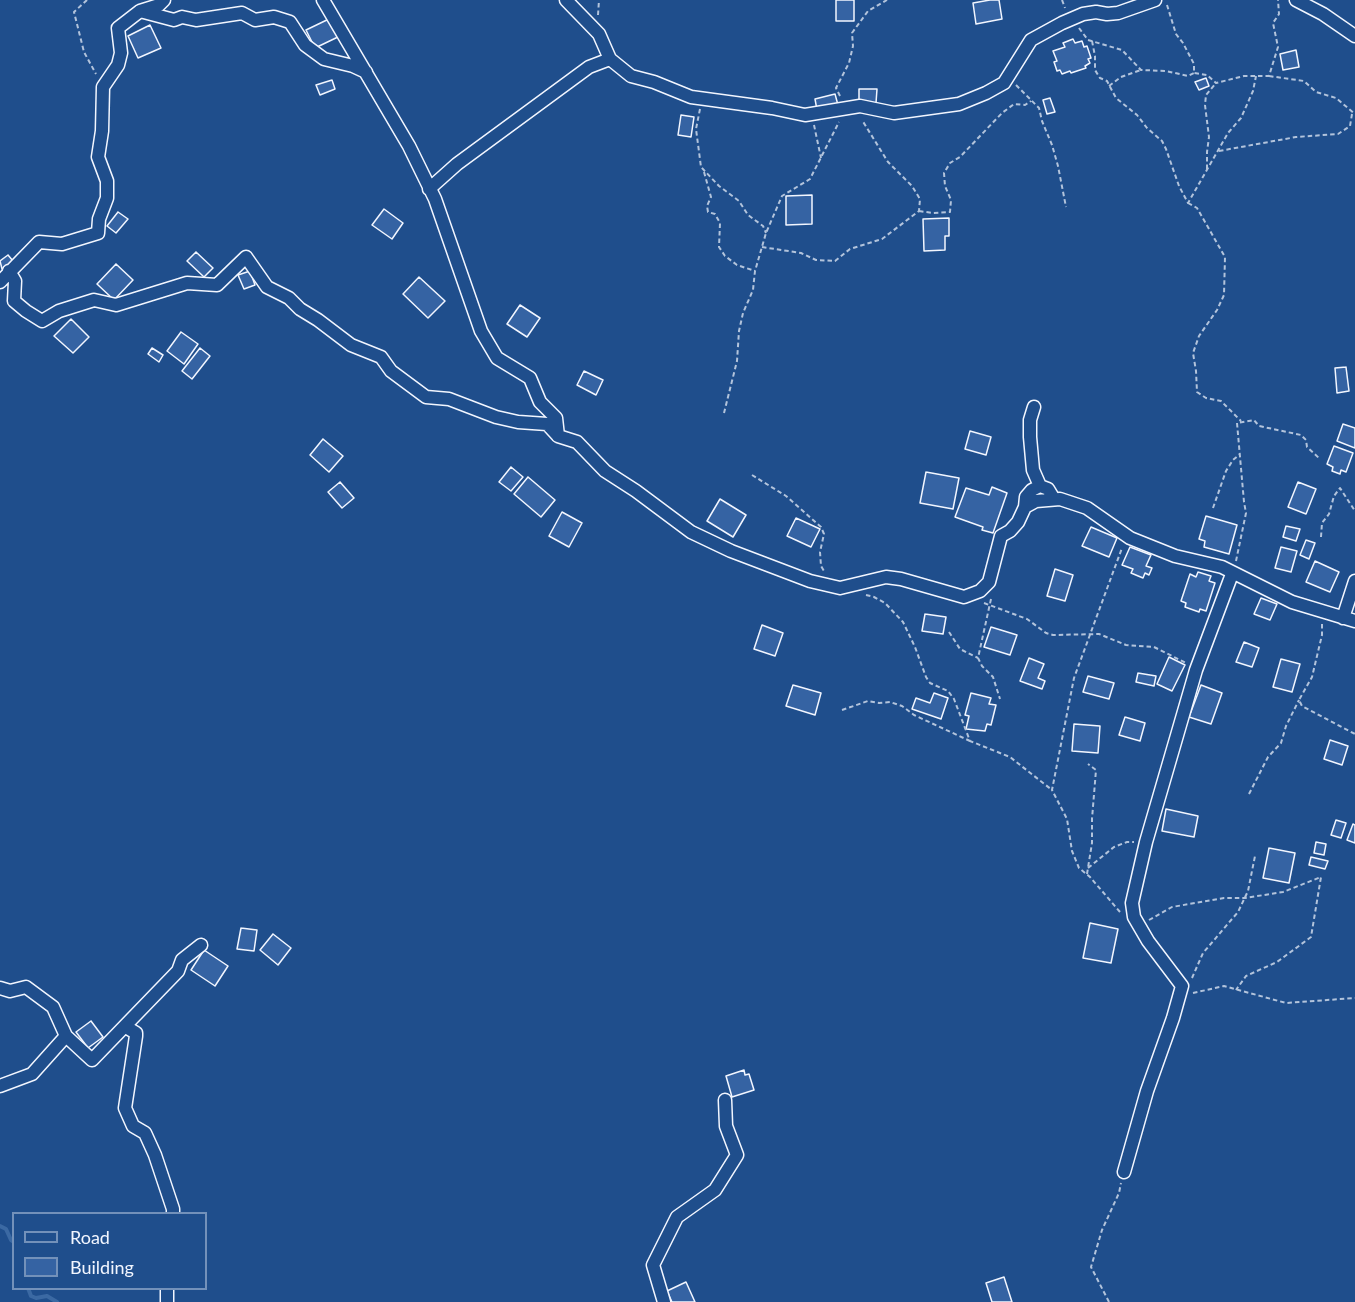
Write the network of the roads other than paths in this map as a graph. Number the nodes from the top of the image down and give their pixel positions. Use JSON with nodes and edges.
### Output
{"nodes":[{"id":1,"x":164,"y":0,"type":"edge"},
{"id":2,"x":323,"y":0,"type":"edge"},
{"id":3,"x":566,"y":0,"type":"edge"},
{"id":4,"x":1155,"y":0,"type":"edge"},
{"id":5,"x":1296,"y":0,"type":"edge"},
{"id":6,"x":140,"y":11,"type":"junction"},
{"id":7,"x":1355,"y":36,"type":"edge"},
{"id":8,"x":610,"y":59,"type":"junction"},
{"id":9,"x":367,"y":73,"type":"junction"},
{"id":10,"x":429,"y":189,"type":"junction"},
{"id":11,"x":9,"y":271,"type":"junction"},
{"id":12,"x":0,"y":282,"type":"edge"},
{"id":13,"x":1034,"y":407,"type":"dead end"},
{"id":14,"x":558,"y":436,"type":"junction"},
{"id":15,"x":1040,"y":486,"type":"junction"},
{"id":16,"x":1054,"y":499,"type":"junction"},
{"id":17,"x":1025,"y":507,"type":"junction"},
{"id":18,"x":1232,"y":574,"type":"junction"},
{"id":19,"x":1355,"y":582,"type":"edge"},
{"id":20,"x":1349,"y":620,"type":"edge"},
{"id":21,"x":201,"y":945,"type":"dead end"},
{"id":22,"x":0,"y":988,"type":"edge"},
{"id":23,"x":126,"y":1027,"type":"junction"},
{"id":24,"x":66,"y":1036,"type":"junction"},
{"id":25,"x":1,"y":1090,"type":"edge"},
{"id":26,"x":724,"y":1100,"type":"dead end"},
{"id":27,"x":1124,"y":1172,"type":"road end"},
{"id":28,"x":173,"y":1212,"type":"edge"},
{"id":29,"x":664,"y":1302,"type":"edge"}],
"edges":[{"from":1,"to":6,"type":"street"},
{"from":2,"to":9,"type":"street"},
{"from":3,"to":8,"type":"street"},
{"from":4,"to":8,"type":"street"},
{"from":5,"to":7,"type":"street"},
{"from":6,"to":9,"type":"street"},
{"from":6,"to":11,"type":"street"},
{"from":8,"to":10,"type":"street"},
{"from":9,"to":10,"type":"street"},
{"from":10,"to":14,"type":"street"},
{"from":11,"to":12,"type":"street"},
{"from":11,"to":14,"type":"street"},
{"from":13,"to":15,"type":"street"},
{"from":14,"to":17,"type":"street"},
{"from":15,"to":16,"type":"street"},
{"from":15,"to":17,"type":"street"},
{"from":16,"to":17,"type":"street"},
{"from":16,"to":18,"type":"street"},
{"from":18,"to":20,"type":"street"},
{"from":18,"to":27,"type":"street"},
{"from":19,"to":20,"type":"street"},
{"from":21,"to":23,"type":"street"},
{"from":22,"to":24,"type":"street"},
{"from":23,"to":24,"type":"street"},
{"from":23,"to":28,"type":"street"},
{"from":24,"to":25,"type":"street"},
{"from":26,"to":29,"type":"street"}]}
